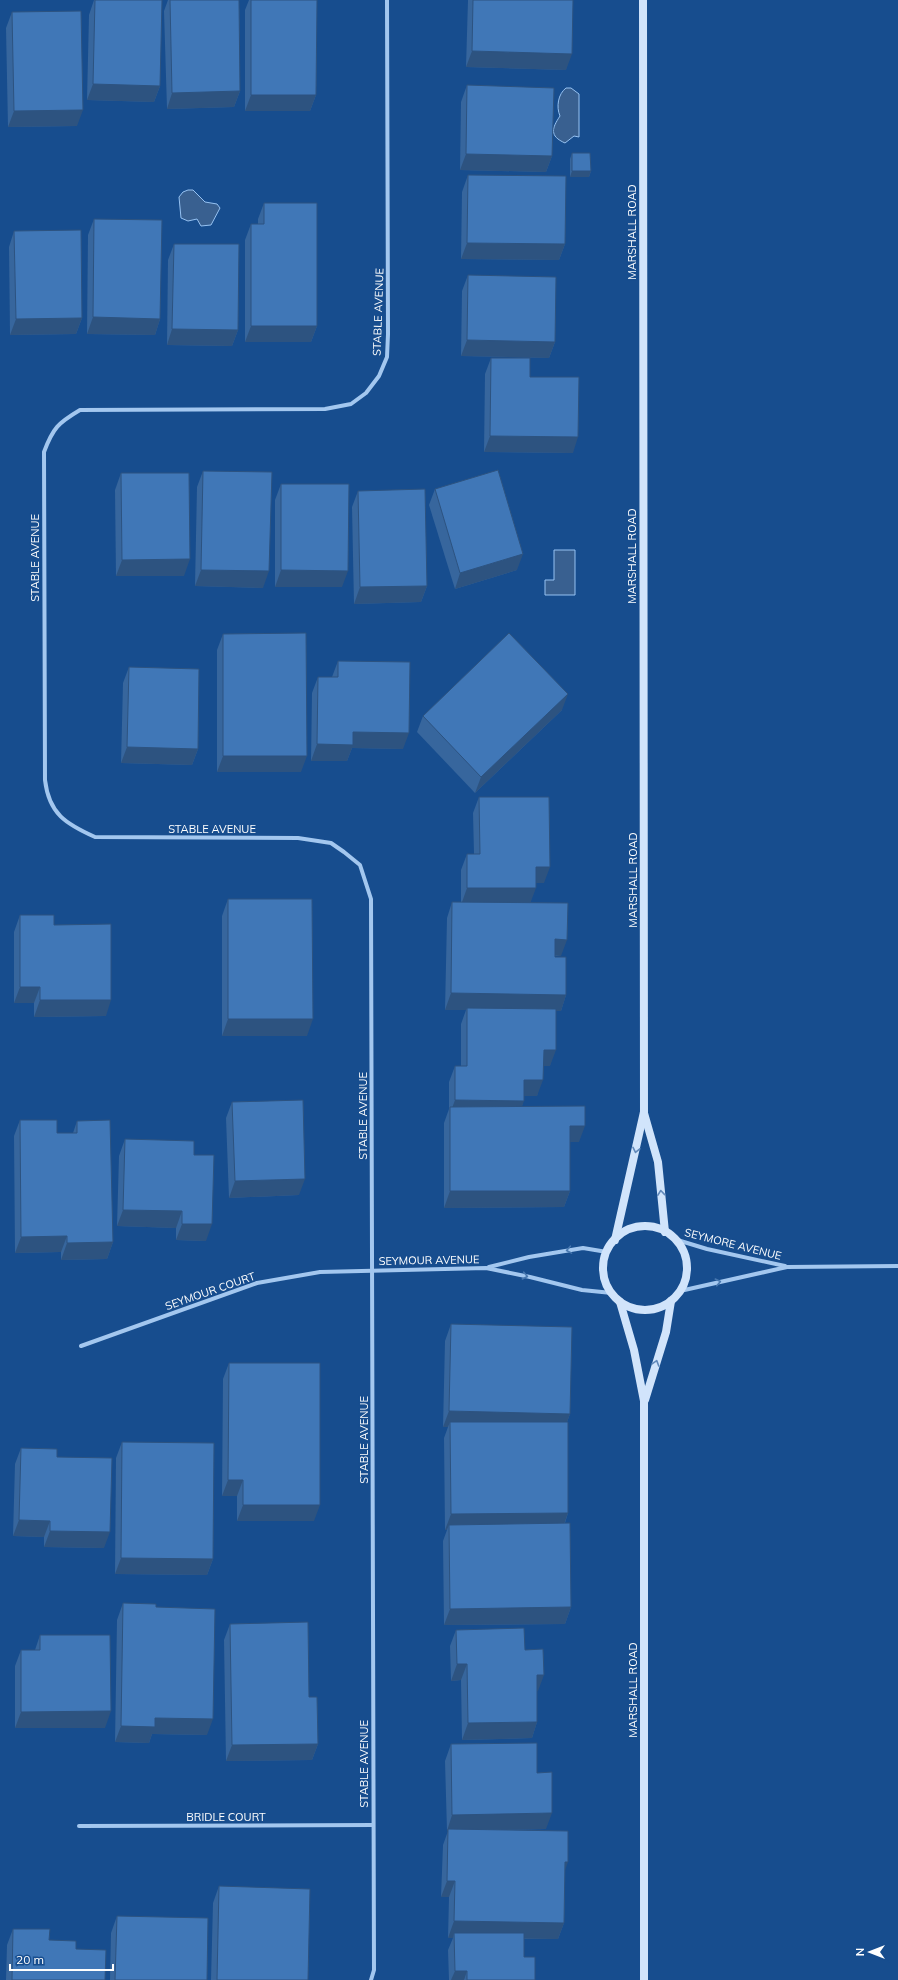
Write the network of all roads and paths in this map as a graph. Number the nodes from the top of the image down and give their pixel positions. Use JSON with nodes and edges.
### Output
{"nodes":[{"id":1,"x":387,"y":0,"type":"edge"},
{"id":2,"x":643,"y":0,"type":"edge"},
{"id":3,"x":644,"y":1112,"type":"junction"},
{"id":4,"x":665,"y":1232,"type":"junction"},
{"id":5,"x":674,"y":1239,"type":"junction"},
{"id":6,"x":615,"y":1240,"type":"junction"},
{"id":7,"x":607,"y":1252,"type":"junction"},
{"id":8,"x":898,"y":1266,"type":"edge"},
{"id":9,"x":787,"y":1267,"type":"junction"},
{"id":10,"x":486,"y":1268,"type":"junction"},
{"id":11,"x":372,"y":1271,"type":"junction"},
{"id":12,"x":680,"y":1291,"type":"junction"},
{"id":13,"x":612,"y":1293,"type":"junction"},
{"id":14,"x":671,"y":1301,"type":"junction"},
{"id":15,"x":620,"y":1302,"type":"junction"},
{"id":16,"x":81,"y":1346,"type":"dead end"},
{"id":17,"x":644,"y":1401,"type":"junction"},
{"id":18,"x":373,"y":1825,"type":"junction"},
{"id":19,"x":79,"y":1826,"type":"dead end"},
{"id":20,"x":371,"y":1980,"type":"edge"},
{"id":21,"x":644,"y":1980,"type":"edge"}],
"edges":[{"from":1,"to":11,"type":"street","name":"STABLE AVENUE"},
{"from":2,"to":3,"type":"street","name":"MARSHALL ROAD"},
{"from":4,"to":3,"type":"street","name":"MARSHALL ROAD","one_way":true},
{"from":3,"to":6,"type":"street","name":"MARSHALL ROAD","one_way":true},
{"from":4,"to":5,"type":"street"},
{"from":4,"to":6,"type":"street"},
{"from":5,"to":9,"type":"street","name":"SEYMORE AVENUE"},
{"from":5,"to":12,"type":"street"},
{"from":6,"to":7,"type":"street"},
{"from":7,"to":10,"type":"street","name":"SEYMOUR AVENUE","one_way":true},
{"from":7,"to":13,"type":"street"},
{"from":8,"to":9,"type":"street","name":"SEYMORE AVENUE"},
{"from":12,"to":9,"type":"street","name":"SEYMORE AVENUE","one_way":true},
{"from":10,"to":11,"type":"street","name":"SEYMOUR AVENUE"},
{"from":10,"to":13,"type":"street","name":"SEYMOUR AVENUE","one_way":true},
{"from":11,"to":16,"type":"street","name":"SEYMOUR COURT"},
{"from":11,"to":18,"type":"street","name":"STABLE AVENUE"},
{"from":12,"to":14,"type":"street"},
{"from":13,"to":15,"type":"street"},
{"from":14,"to":15,"type":"street"},
{"from":17,"to":14,"type":"street","name":"MARSHALL ROAD","one_way":true},
{"from":15,"to":17,"type":"street","name":"MARSHALL ROAD"},
{"from":17,"to":21,"type":"street","name":"MARSHALL ROAD"},
{"from":18,"to":19,"type":"street","name":"BRIDLE COURT"},
{"from":18,"to":20,"type":"street","name":"STABLE AVENUE"}]}
